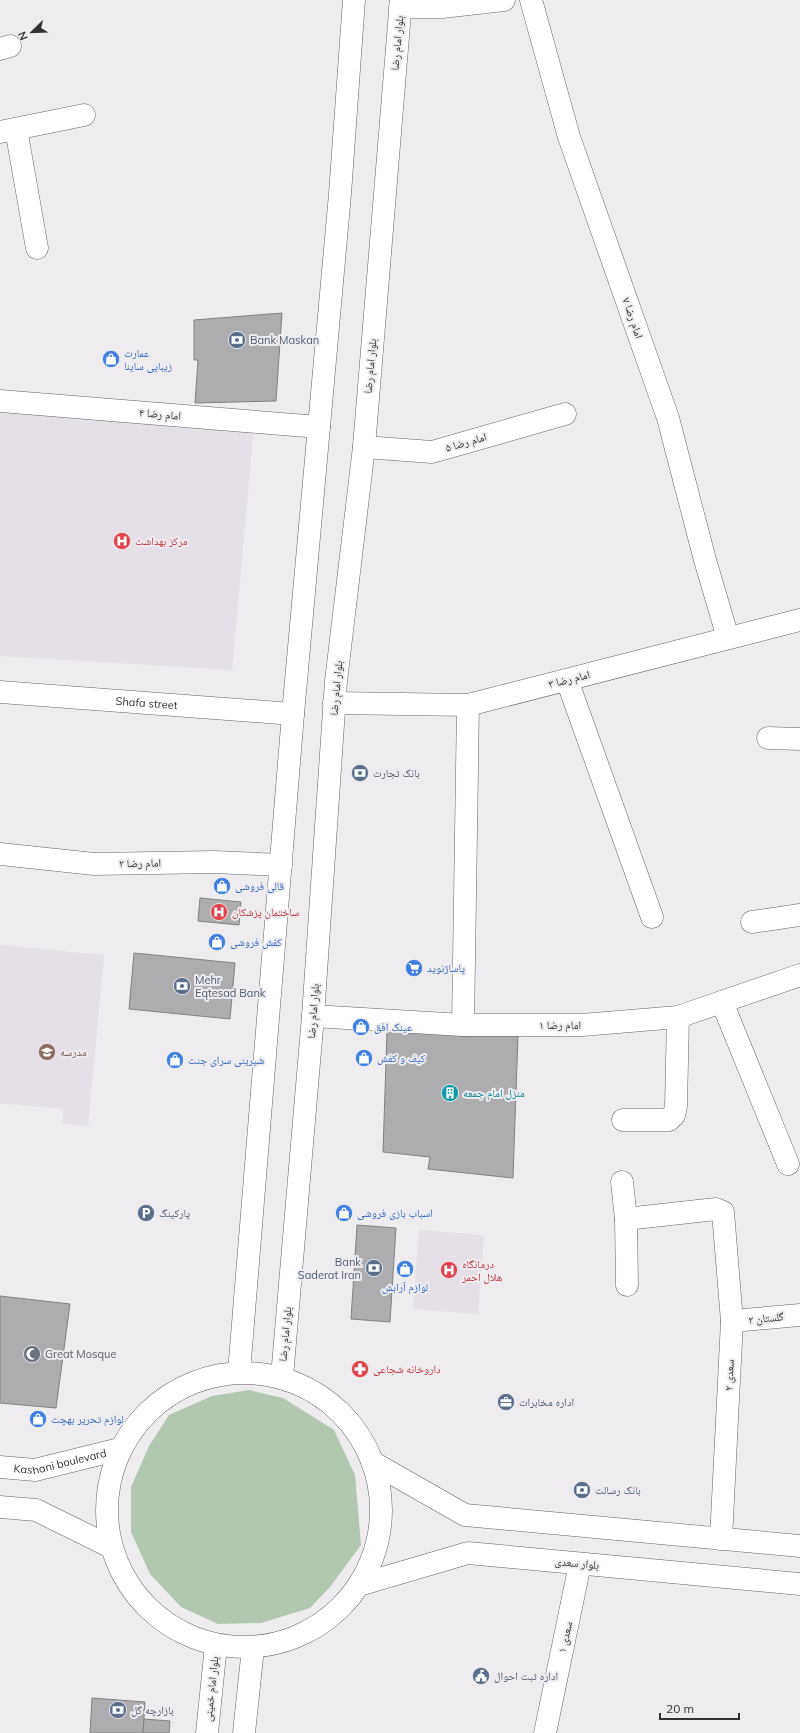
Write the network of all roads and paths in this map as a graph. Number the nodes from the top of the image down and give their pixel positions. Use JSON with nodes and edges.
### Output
{"nodes":[{"id":1,"x":354,"y":0,"type":"edge"},
{"id":2,"x":504,"y":0,"type":"edge"},
{"id":3,"x":532,"y":0,"type":"edge"},
{"id":4,"x":401,"y":3,"type":"edge"},
{"id":5,"x":84,"y":115,"type":"dead end"},
{"id":6,"x":8,"y":131,"type":"edge"},
{"id":7,"x":37,"y":248,"type":"dead end"},
{"id":8,"x":0,"y":401,"type":"edge"},
{"id":9,"x":565,"y":414,"type":"dead end"},
{"id":10,"x":319,"y":427,"type":"junction"},
{"id":11,"x":364,"y":446,"type":"junction"},
{"id":12,"x":800,"y":620,"type":"edge"},
{"id":13,"x":728,"y":638,"type":"junction"},
{"id":14,"x":567,"y":680,"type":"junction"},
{"id":15,"x":0,"y":692,"type":"edge"},
{"id":16,"x":334,"y":703,"type":"junction"},
{"id":17,"x":468,"y":705,"type":"junction"},
{"id":18,"x":294,"y":714,"type":"junction"},
{"id":19,"x":768,"y":738,"type":"dead end"},
{"id":20,"x":800,"y":739,"type":"edge"},
{"id":21,"x":0,"y":854,"type":"edge"},
{"id":22,"x":281,"y":865,"type":"junction"},
{"id":23,"x":800,"y":915,"type":"edge"},
{"id":24,"x":652,"y":918,"type":"dead end"},
{"id":25,"x":752,"y":922,"type":"dead end"},
{"id":26,"x":800,"y":976,"type":"edge"},
{"id":27,"x":722,"y":1002,"type":"junction"},
{"id":28,"x":313,"y":1016,"type":"junction"},
{"id":29,"x":678,"y":1017,"type":"junction"},
{"id":30,"x":463,"y":1025,"type":"junction"},
{"id":31,"x":623,"y":1120,"type":"dead end"},
{"id":32,"x":788,"y":1164,"type":"dead end"},
{"id":33,"x":622,"y":1182,"type":"dead end"},
{"id":34,"x":626,"y":1219,"type":"junction"},
{"id":35,"x":627,"y":1285,"type":"dead end"},
{"id":36,"x":800,"y":1315,"type":"edge"},
{"id":37,"x":732,"y":1321,"type":"junction"},
{"id":38,"x":239,"y":1372,"type":"junction"},
{"id":39,"x":282,"y":1377,"type":"junction"},
{"id":40,"x":120,"y":1449,"type":"junction"},
{"id":41,"x":372,"y":1462,"type":"junction"},
{"id":42,"x":0,"y":1467,"type":"edge"},
{"id":43,"x":0,"y":1507,"type":"edge"},
{"id":44,"x":721,"y":1539,"type":"junction"},
{"id":45,"x":800,"y":1546,"type":"edge"},
{"id":46,"x":111,"y":1547,"type":"junction"},
{"id":47,"x":580,"y":1564,"type":"junction"},
{"id":48,"x":800,"y":1584,"type":"edge"},
{"id":49,"x":359,"y":1585,"type":"junction"},
{"id":50,"x":216,"y":1645,"type":"junction"},
{"id":51,"x":252,"y":1648,"type":"junction"},
{"id":52,"x":207,"y":1733,"type":"edge"},
{"id":53,"x":244,"y":1733,"type":"edge"},
{"id":54,"x":545,"y":1733,"type":"edge"}],
"edges":[{"from":1,"to":10,"type":"main road"},
{"from":2,"to":4,"type":"main road"},
{"from":3,"to":13,"type":"main road","name":"امام رضا ۷"},
{"from":4,"to":11,"type":"main road","name":"بلوار امام رضا"},
{"from":5,"to":6,"type":"main road"},
{"from":6,"to":7,"type":"main road"},
{"from":8,"to":10,"type":"main road","name":"امام رضا ۴"},
{"from":9,"to":11,"type":"main road","name":"امام رضا ۵"},
{"from":10,"to":18,"type":"main road"},
{"from":11,"to":16,"type":"main road","name":"بلوار امام رضا"},
{"from":12,"to":13,"type":"main road","name":"امام رضا ۳"},
{"from":13,"to":14,"type":"main road","name":"امام رضا ۳"},
{"from":14,"to":17,"type":"main road","name":"امام رضا ۳"},
{"from":14,"to":24,"type":"main road"},
{"from":15,"to":18,"type":"main road","name":"Shafa street"},
{"from":16,"to":17,"type":"main road","name":"امام رضا ۳"},
{"from":16,"to":28,"type":"main road","name":"بلوار امام رضا"},
{"from":17,"to":30,"type":"main road"},
{"from":18,"to":22,"type":"main road"},
{"from":19,"to":20,"type":"main road"},
{"from":21,"to":22,"type":"main road","name":"امام رضا ۲"},
{"from":22,"to":38,"type":"main road"},
{"from":23,"to":25,"type":"main road"},
{"from":26,"to":27,"type":"main road","name":"امام رضا ۱"},
{"from":27,"to":29,"type":"main road","name":"امام رضا ۱"},
{"from":27,"to":32,"type":"main road"},
{"from":28,"to":30,"type":"main road","name":"امام رضا ۱"},
{"from":28,"to":39,"type":"main road","name":"بلوار امام رضا"},
{"from":29,"to":30,"type":"main road","name":"امام رضا ۱"},
{"from":29,"to":31,"type":"main road"},
{"from":33,"to":34,"type":"main road"},
{"from":34,"to":35,"type":"main road"},
{"from":34,"to":37,"type":"main road","name":"سعدی ۲"},
{"from":36,"to":37,"type":"main road","name":"گلستان ۲"},
{"from":37,"to":44,"type":"main road","name":"سعدی ۲"},
{"from":38,"to":39,"type":"main road"},
{"from":38,"to":40,"type":"main road"},
{"from":39,"to":41,"type":"main road"},
{"from":40,"to":42,"type":"main road","name":"Kashani boulevard"},
{"from":40,"to":46,"type":"main road"},
{"from":41,"to":44,"type":"main road"},
{"from":41,"to":49,"type":"main road"},
{"from":43,"to":46,"type":"main road"},
{"from":44,"to":45,"type":"main road"},
{"from":46,"to":50,"type":"main road"},
{"from":47,"to":48,"type":"main road","name":"بلوار سعدی"},
{"from":47,"to":49,"type":"main road","name":"بلوار سعدی"},
{"from":47,"to":54,"type":"main road","name":"سعدی ۱"},
{"from":49,"to":51,"type":"main road"},
{"from":50,"to":51,"type":"main road"},
{"from":50,"to":52,"type":"main road","name":"بلوار امام خمینی"},
{"from":51,"to":53,"type":"main road"}]}
